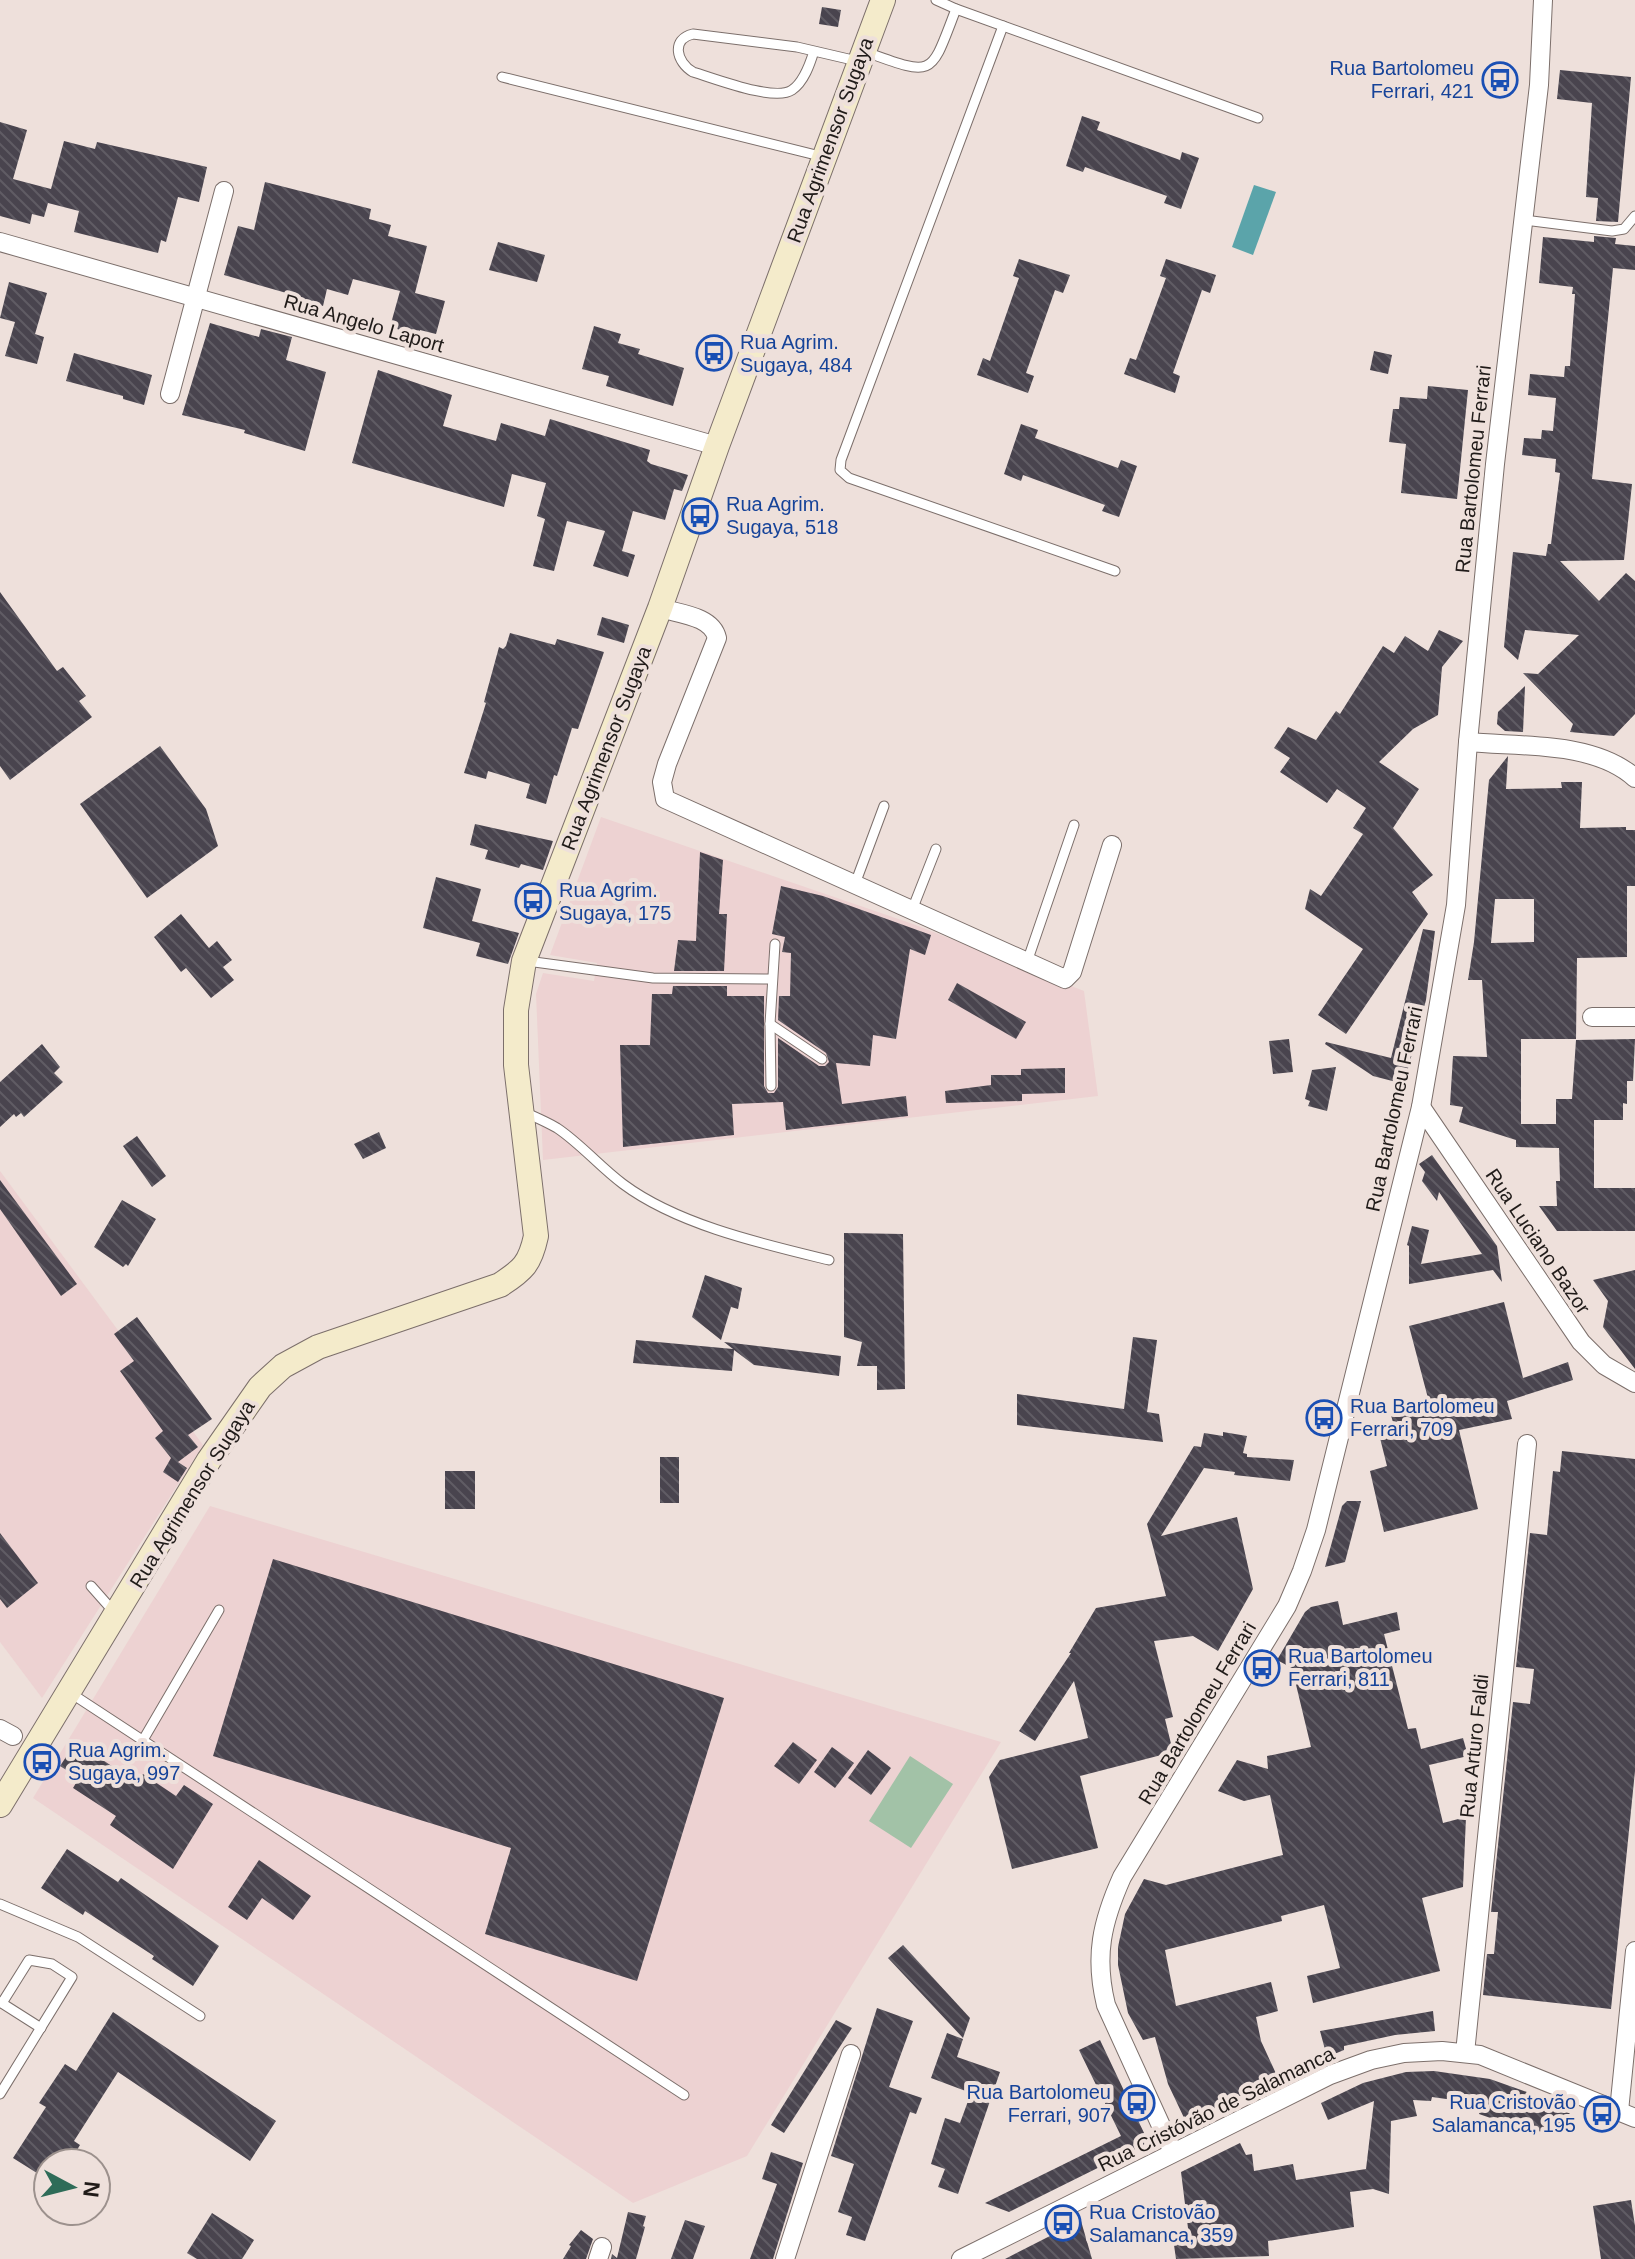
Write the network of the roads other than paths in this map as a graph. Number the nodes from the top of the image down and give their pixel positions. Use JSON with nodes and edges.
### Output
{"nodes":[{"id":1,"x":883,"y":0,"type":"edge"},
{"id":2,"x":936,"y":0,"type":"edge"},
{"id":3,"x":1543,"y":0,"type":"edge"},
{"id":4,"x":956,"y":9,"type":"junction"},
{"id":5,"x":1003,"y":26,"type":"junction"},
{"id":6,"x":814,"y":51,"type":"junction"},
{"id":7,"x":861,"y":56,"type":"junction"},
{"id":8,"x":502,"y":77,"type":"dead end"},
{"id":9,"x":1258,"y":118,"type":"dead end"},
{"id":10,"x":824,"y":157,"type":"junction"},
{"id":11,"x":224,"y":191,"type":"dead end"},
{"id":12,"x":1635,"y":216,"type":"edge"},
{"id":13,"x":1524,"y":220,"type":"junction"},
{"id":14,"x":0,"y":242,"type":"edge"},
{"id":15,"x":196,"y":298,"type":"junction"},
{"id":16,"x":170,"y":394,"type":"dead end"},
{"id":17,"x":717,"y":446,"type":"junction"},
{"id":18,"x":1115,"y":571,"type":"dead end"},
{"id":19,"x":660,"y":608,"type":"junction"},
{"id":20,"x":1468,"y":742,"type":"junction"},
{"id":21,"x":1635,"y":778,"type":"edge"},
{"id":22,"x":884,"y":806,"type":"dead end"},
{"id":23,"x":1074,"y":825,"type":"dead end"},
{"id":24,"x":1112,"y":845,"type":"dead end"},
{"id":25,"x":936,"y":849,"type":"dead end"},
{"id":26,"x":855,"y":884,"type":"junction"},
{"id":27,"x":912,"y":910,"type":"junction"},
{"id":28,"x":775,"y":944,"type":"dead end"},
{"id":29,"x":524,"y":961,"type":"junction"},
{"id":30,"x":1027,"y":962,"type":"junction"},
{"id":31,"x":772,"y":979,"type":"junction"},
{"id":32,"x":1592,"y":1017,"type":"dead end"},
{"id":33,"x":1635,"y":1017,"type":"edge"},
{"id":34,"x":770,"y":1024,"type":"junction"},
{"id":35,"x":822,"y":1059,"type":"dead end"},
{"id":36,"x":771,"y":1086,"type":"dead end"},
{"id":37,"x":1421,"y":1107,"type":"junction"},
{"id":38,"x":521,"y":1111,"type":"junction"},
{"id":39,"x":829,"y":1260,"type":"dead end"},
{"id":40,"x":1635,"y":1383,"type":"edge"},
{"id":41,"x":1527,"y":1444,"type":"dead end"},
{"id":42,"x":91,"y":1586,"type":"dead end"},
{"id":43,"x":219,"y":1610,"type":"dead end"},
{"id":44,"x":116,"y":1614,"type":"junction"},
{"id":45,"x":69,"y":1692,"type":"junction"},
{"id":46,"x":12,"y":1735,"type":"edge"},
{"id":47,"x":143,"y":1740,"type":"junction"},
{"id":48,"x":0,"y":1805,"type":"edge"},
{"id":49,"x":0,"y":1904,"type":"edge"},
{"id":50,"x":1635,"y":1951,"type":"edge"},
{"id":51,"x":1,"y":2003,"type":"edge"},
{"id":52,"x":200,"y":2016,"type":"dead end"},
{"id":53,"x":41,"y":2028,"type":"junction"},
{"id":54,"x":1465,"y":2053,"type":"junction"},
{"id":55,"x":851,"y":2054,"type":"dead end"},
{"id":56,"x":0,"y":2094,"type":"edge"},
{"id":57,"x":684,"y":2095,"type":"dead end"},
{"id":58,"x":1627,"y":2115,"type":"edge"},
{"id":59,"x":1173,"y":2152,"type":"junction"},
{"id":60,"x":785,"y":2259,"type":"edge"},
{"id":61,"x":961,"y":2259,"type":"edge"}],
"edges":[{"from":1,"to":7,"type":"main road","name":"Rua Agrimensor Sugaya"},
{"from":2,"to":4,"type":"lane"},
{"from":3,"to":13,"type":"street","name":"Rua Bartolomeu Ferrari"},
{"from":4,"to":5,"type":"lane"},
{"from":4,"to":7,"type":"lane"},
{"from":5,"to":9,"type":"lane"},
{"from":5,"to":18,"type":"lane"},
{"from":6,"to":6,"type":"lane"},
{"from":6,"to":7,"type":"lane"},
{"from":7,"to":10,"type":"main road","name":"Rua Agrimensor Sugaya"},
{"from":8,"to":10,"type":"lane"},
{"from":10,"to":17,"type":"main road","name":"Rua Agrimensor Sugaya"},
{"from":11,"to":15,"type":"street"},
{"from":12,"to":13,"type":"lane"},
{"from":13,"to":20,"type":"street","name":"Rua Bartolomeu Ferrari"},
{"from":14,"to":15,"type":"street","name":"Rua Angelo Laport"},
{"from":15,"to":16,"type":"street"},
{"from":15,"to":17,"type":"street","name":"Rua Angelo Laport"},
{"from":17,"to":19,"type":"main road","name":"Rua Agrimensor Sugaya"},
{"from":19,"to":26,"type":"street"},
{"from":19,"to":29,"type":"main road","name":"Rua Agrimensor Sugaya"},
{"from":20,"to":21,"type":"street"},
{"from":20,"to":37,"type":"street","name":"Rua Bartolomeu Ferrari"},
{"from":22,"to":26,"type":"lane"},
{"from":23,"to":30,"type":"lane"},
{"from":24,"to":30,"type":"street"},
{"from":25,"to":27,"type":"lane"},
{"from":26,"to":27,"type":"street"},
{"from":27,"to":30,"type":"street"},
{"from":28,"to":31,"type":"lane"},
{"from":29,"to":31,"type":"lane"},
{"from":29,"to":38,"type":"main road","name":"Rua Agrimensor Sugaya"},
{"from":31,"to":34,"type":"lane"},
{"from":32,"to":33,"type":"street"},
{"from":34,"to":35,"type":"lane"},
{"from":34,"to":36,"type":"lane"},
{"from":37,"to":40,"type":"street","name":"Rua Luciano Bazor"},
{"from":37,"to":59,"type":"street","name":"Rua Bartolomeu Ferrari"},
{"from":38,"to":39,"type":"lane"},
{"from":38,"to":44,"type":"main road","name":"Rua Agrimensor Sugaya"},
{"from":41,"to":54,"type":"street","name":"Rua Arturo Faldi"},
{"from":42,"to":44,"type":"lane"},
{"from":43,"to":47,"type":"lane"},
{"from":44,"to":45,"type":"main road","name":"Rua Agrimensor Sugaya"},
{"from":45,"to":46,"type":"main road","name":"Rua Agrimensor Sugaya"},
{"from":45,"to":47,"type":"lane"},
{"from":46,"to":48,"type":"main road","name":"Rua Agrimensor Sugaya"},
{"from":47,"to":57,"type":"lane"},
{"from":49,"to":52,"type":"lane"},
{"from":50,"to":58,"type":"street"},
{"from":51,"to":53,"type":"lane"},
{"from":51,"to":53,"type":"lane"},
{"from":53,"to":56,"type":"lane"},
{"from":54,"to":58,"type":"street","name":"Rua Cristóvão de Salamanca"},
{"from":54,"to":59,"type":"street","name":"Rua Cristóvão de Salamanca"},
{"from":55,"to":60,"type":"street"},
{"from":59,"to":61,"type":"street","name":"Rua Cristóvão de Salamanca"}]}
